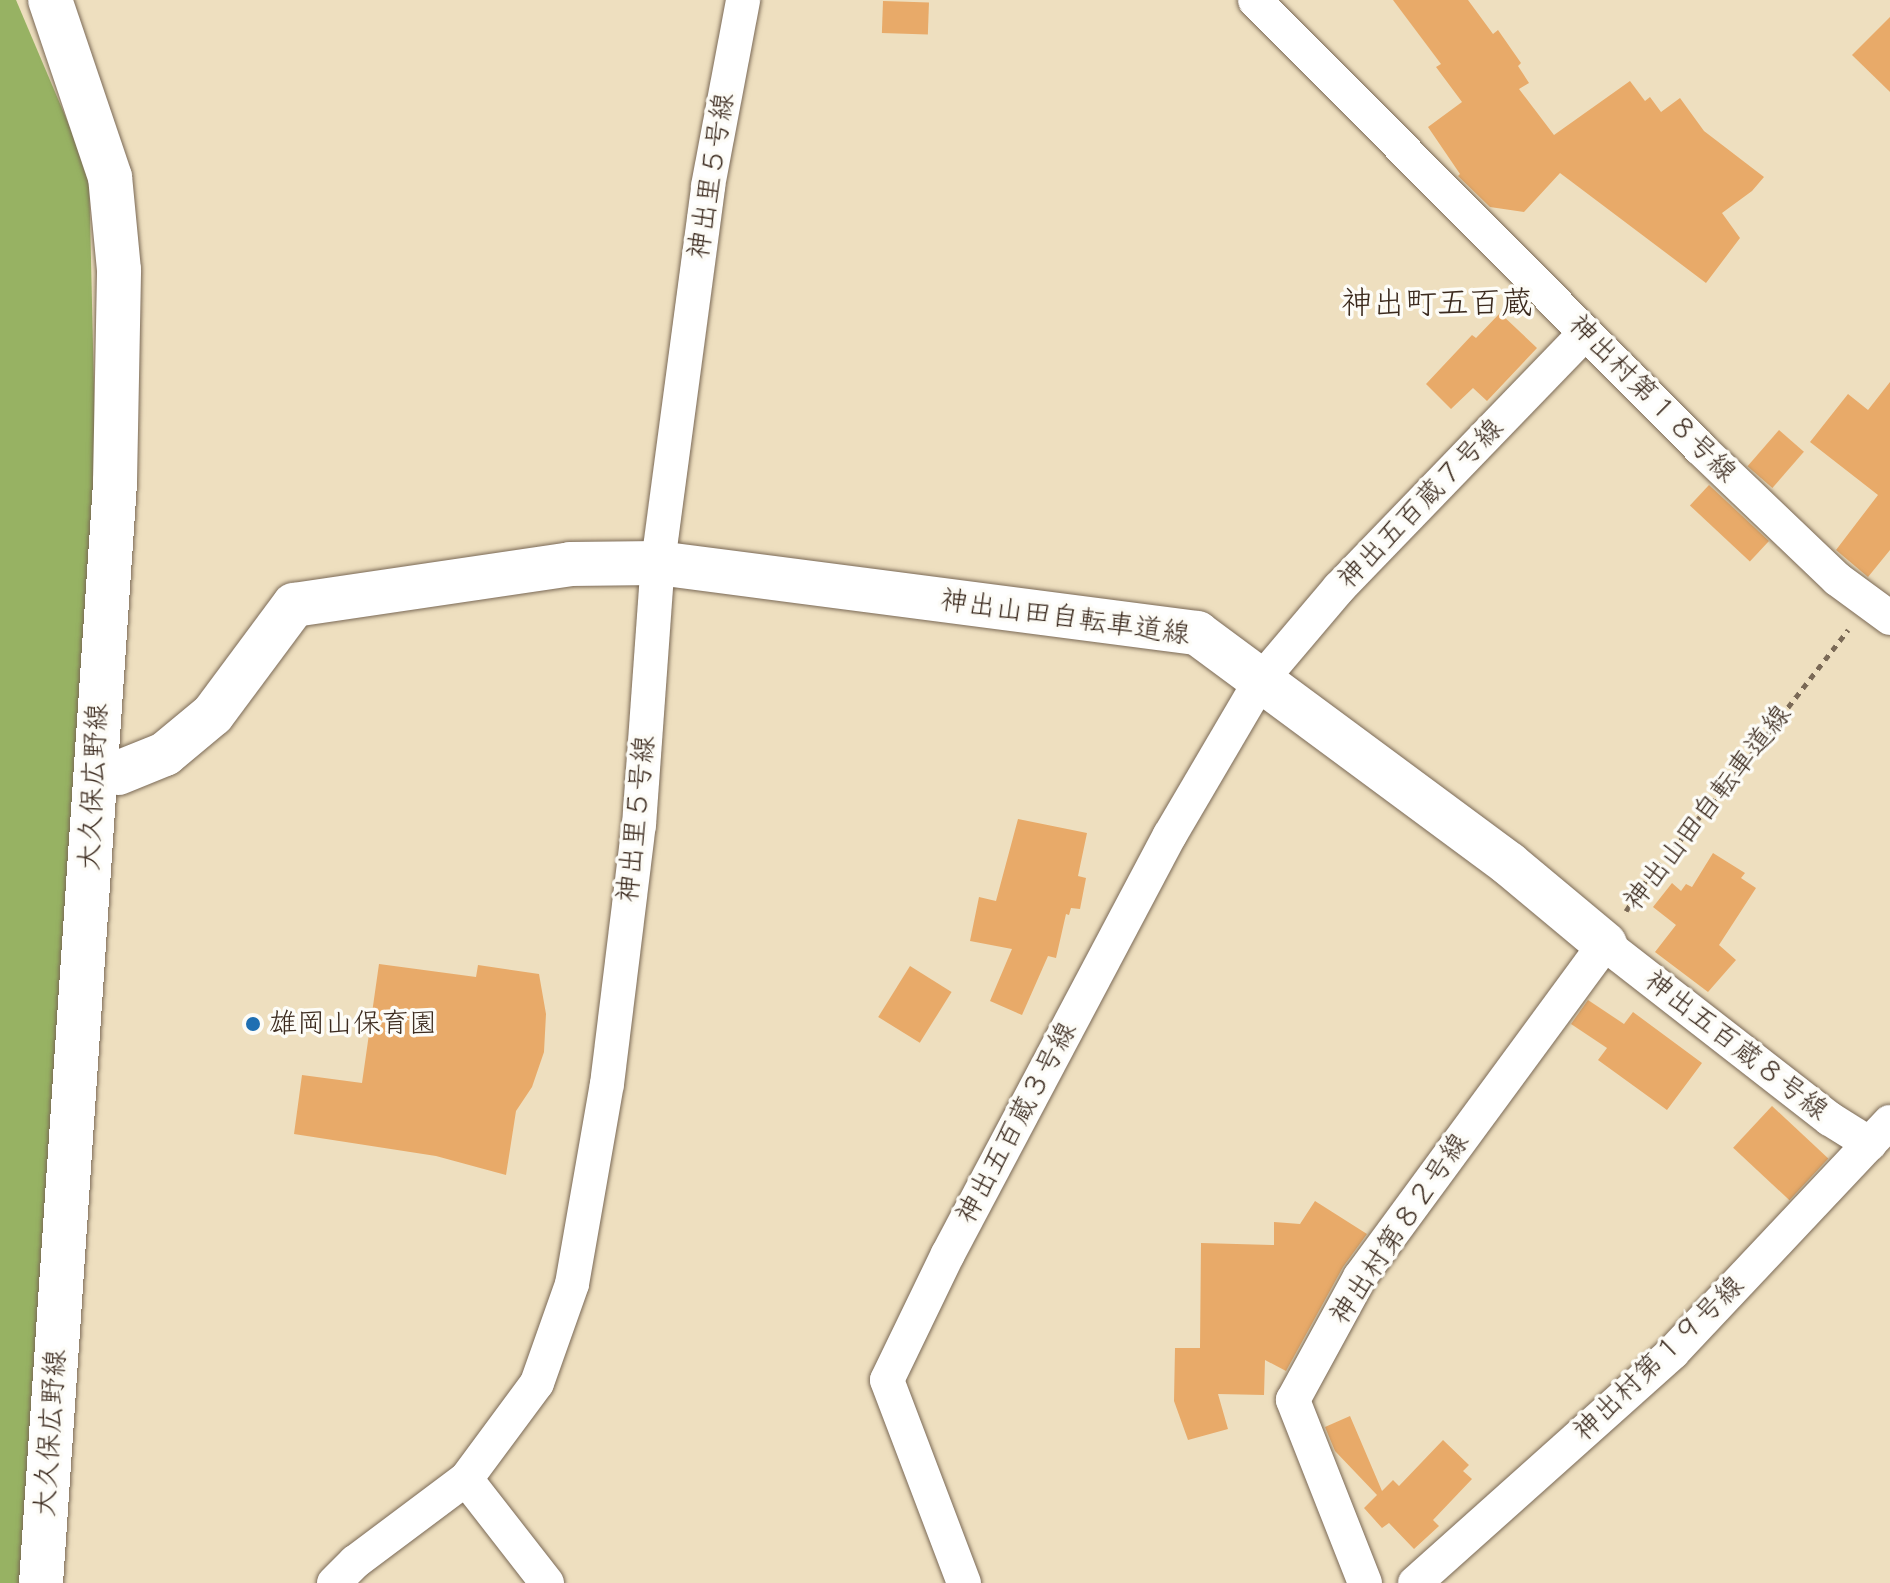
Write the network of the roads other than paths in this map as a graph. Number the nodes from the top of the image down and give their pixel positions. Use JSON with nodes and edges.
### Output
{"nodes":[{"id":1,"x":50,"y":0,"type":"edge"},
{"id":2,"x":743,"y":0,"type":"edge"},
{"id":3,"x":1255,"y":0,"type":"edge"},
{"id":4,"x":1585,"y":333,"type":"junction"},
{"id":5,"x":658,"y":563,"type":"junction"},
{"id":6,"x":1879,"y":611,"type":"edge"},
{"id":7,"x":1261,"y":680,"type":"junction"},
{"id":8,"x":106,"y":781,"type":"junction"},
{"id":9,"x":1605,"y":944,"type":"junction"},
{"id":10,"x":1880,"y":1133,"type":"edge"},
{"id":11,"x":466,"y":1479,"type":"junction"},
{"id":12,"x":41,"y":1583,"type":"edge"},
{"id":13,"x":334,"y":1583,"type":"edge"},
{"id":14,"x":547,"y":1583,"type":"edge"},
{"id":15,"x":964,"y":1583,"type":"edge"},
{"id":16,"x":1365,"y":1583,"type":"edge"},
{"id":17,"x":1415,"y":1583,"type":"edge"}],
"edges":[{"from":1,"to":8,"type":"main road","name":"大久保広野線"},
{"from":2,"to":5,"type":"street","name":"神出里５号線"},
{"from":3,"to":4,"type":"street","name":"神出村第１８号線"},
{"from":4,"to":6,"type":"street","name":"神出村第１８号線"},
{"from":4,"to":7,"type":"street","name":"神出五百蔵７号線"},
{"from":5,"to":7,"type":"main road","name":"神出山田自転車道線"},
{"from":5,"to":8,"type":"main road","name":"神出山田自転車道線"},
{"from":5,"to":11,"type":"street","name":"神出里５号線"},
{"from":7,"to":9,"type":"main road","name":"神出山田自転車道線"},
{"from":7,"to":15,"type":"street","name":"神出五百蔵３号線"},
{"from":8,"to":12,"type":"main road","name":"大久保広野線"},
{"from":9,"to":10,"type":"street","name":"神出五百蔵８号線"},
{"from":9,"to":16,"type":"street","name":"神出村第８２号線"},
{"from":10,"to":17,"type":"street","name":"神出村第１９号線"},
{"from":11,"to":13,"type":"street","name":"神出里５号線"},
{"from":11,"to":14,"type":"street"}]}
